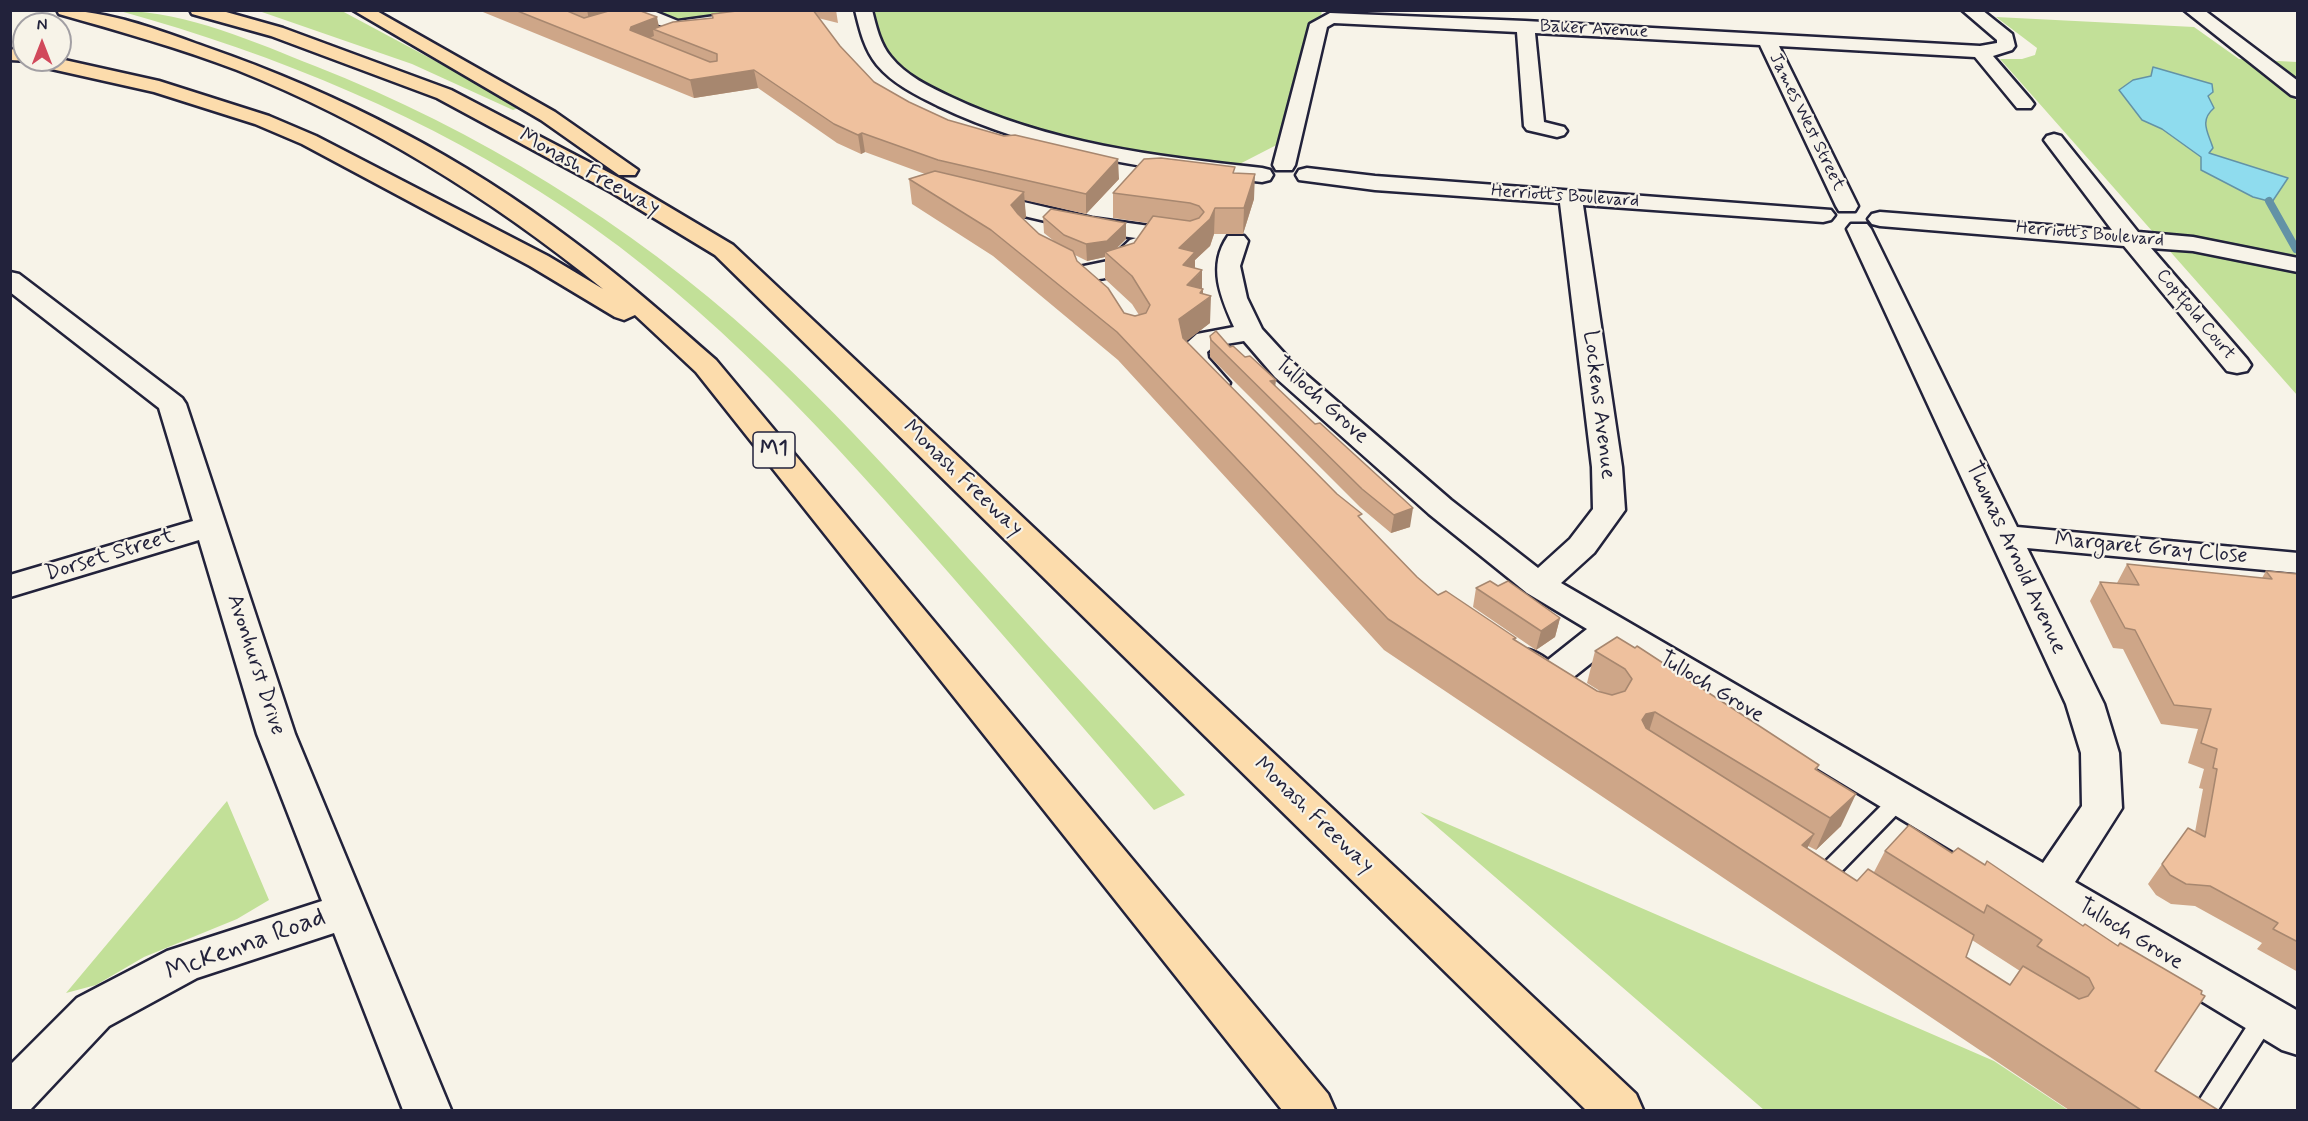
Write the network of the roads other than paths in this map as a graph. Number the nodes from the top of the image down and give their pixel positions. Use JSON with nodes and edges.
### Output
{"nodes":[{"id":1,"x":65,"y":10,"type":"edge"},
{"id":2,"x":198,"y":10,"type":"edge"},
{"id":3,"x":361,"y":10,"type":"edge"},
{"id":4,"x":804,"y":10,"type":"edge"},
{"id":5,"x":863,"y":10,"type":"edge"},
{"id":6,"x":1970,"y":10,"type":"edge"},
{"id":7,"x":2192,"y":10,"type":"edge"},
{"id":8,"x":635,"y":15,"type":"edge"},
{"id":9,"x":1525,"y":26,"type":"junction"},
{"id":10,"x":1766,"y":39,"type":"junction"},
{"id":11,"x":1980,"y":52,"type":"junction"},
{"id":12,"x":72,"y":67,"type":"edge"},
{"id":13,"x":2298,"y":91,"type":"edge"},
{"id":14,"x":2024,"y":104,"type":"dead end"},
{"id":15,"x":1534,"y":126,"type":"junction"},
{"id":16,"x":1512,"y":128,"type":"dead end"},
{"id":17,"x":1557,"y":131,"type":"dead end"},
{"id":18,"x":2054,"y":140,"type":"dead end"},
{"id":19,"x":1149,"y":162,"type":"junction"},
{"id":20,"x":1284,"y":165,"type":"junction"},
{"id":21,"x":1262,"y":175,"type":"junction"},
{"id":22,"x":1307,"y":175,"type":"junction"},
{"id":23,"x":1132,"y":181,"type":"edge"},
{"id":24,"x":964,"y":194,"type":"edge"},
{"id":25,"x":1571,"y":198,"type":"junction"},
{"id":26,"x":1108,"y":207,"type":"dead end"},
{"id":27,"x":1862,"y":218,"type":"junction"},
{"id":28,"x":1092,"y":225,"type":"junction"},
{"id":29,"x":1145,"y":233,"type":"junction"},
{"id":30,"x":1189,"y":238,"type":"edge"},
{"id":31,"x":2130,"y":238,"type":"junction"},
{"id":32,"x":1236,"y":241,"type":"dead end"},
{"id":33,"x":724,"y":250,"type":"junction"},
{"id":34,"x":2298,"y":265,"type":"edge"},
{"id":35,"x":10,"y":279,"type":"edge"},
{"id":36,"x":1105,"y":296,"type":"edge"},
{"id":37,"x":1250,"y":332,"type":"junction"},
{"id":38,"x":706,"y":366,"type":"junction"},
{"id":39,"x":2237,"y":366,"type":"dead end"},
{"id":40,"x":1235,"y":401,"type":"edge"},
{"id":41,"x":211,"y":526,"type":"junction"},
{"id":42,"x":2006,"y":536,"type":"junction"},
{"id":43,"x":2298,"y":563,"type":"edge"},
{"id":44,"x":1539,"y":585,"type":"junction"},
{"id":45,"x":10,"y":586,"type":"edge"},
{"id":46,"x":1611,"y":628,"type":"junction"},
{"id":47,"x":1503,"y":647,"type":"edge"},
{"id":48,"x":1900,"y":799,"type":"junction"},
{"id":49,"x":1810,"y":859,"type":"edge"},
{"id":50,"x":1829,"y":872,"type":"junction"},
{"id":51,"x":1849,"y":884,"type":"edge"},
{"id":52,"x":2049,"y":887,"type":"junction"},
{"id":53,"x":346,"y":911,"type":"junction"},
{"id":54,"x":2266,"y":1016,"type":"junction"},
{"id":55,"x":2298,"y":1035,"type":"edge"},
{"id":56,"x":10,"y":1098,"type":"edge"},
{"id":57,"x":427,"y":1110,"type":"edge"},
{"id":58,"x":1311,"y":1110,"type":"edge"},
{"id":59,"x":1619,"y":1110,"type":"edge"},
{"id":60,"x":2205,"y":1110,"type":"edge"}],
"edges":[{"from":1,"to":38,"type":"highway","number":"M1"},
{"from":2,"to":33,"type":"highway","name":"Monash Freeway"},
{"from":3,"to":33,"type":"highway"},
{"from":4,"to":8,"type":"street"},
{"from":5,"to":19,"type":"street"},
{"from":6,"to":11,"type":"street"},
{"from":7,"to":13,"type":"street"},
{"from":9,"to":10,"type":"street","name":"Baker Avenue"},
{"from":9,"to":15,"type":"street"},
{"from":9,"to":20,"type":"street","name":"Baker Avenue"},
{"from":10,"to":11,"type":"street","name":"Baker Avenue"},
{"from":10,"to":27,"type":"street","name":"James West Street"},
{"from":11,"to":14,"type":"street"},
{"from":12,"to":38,"type":"highway"},
{"from":15,"to":16,"type":"street"},
{"from":15,"to":17,"type":"street"},
{"from":18,"to":31,"type":"street","name":"Coptfold Court"},
{"from":19,"to":21,"type":"street"},
{"from":19,"to":23,"type":"street"},
{"from":20,"to":21,"type":"street"},
{"from":20,"to":22,"type":"street"},
{"from":21,"to":22,"type":"street"},
{"from":22,"to":25,"type":"street","name":"Herriotts Boulevard"},
{"from":24,"to":28,"type":"street"},
{"from":25,"to":27,"type":"street","name":"Herriotts Boulevard"},
{"from":25,"to":44,"type":"street","name":"Lockens Avenue"},
{"from":26,"to":28,"type":"street"},
{"from":27,"to":31,"type":"street","name":"Herriotts Boulevard"},
{"from":27,"to":42,"type":"street","name":"Thomas Arnold Avenue"},
{"from":28,"to":29,"type":"street"},
{"from":29,"to":30,"type":"street"},
{"from":29,"to":36,"type":"street"},
{"from":31,"to":34,"type":"street","name":"Herriotts Boulevard"},
{"from":31,"to":39,"type":"street","name":"Coptfold Court"},
{"from":32,"to":37,"type":"street","name":"Tulloch Grove"},
{"from":33,"to":59,"type":"highway","name":"Monash Freeway"},
{"from":35,"to":41,"type":"street","name":"Avonhurst Drive"},
{"from":37,"to":40,"type":"street"},
{"from":37,"to":44,"type":"street","name":"Tulloch Grove"},
{"from":38,"to":58,"type":"highway","number":"M1"},
{"from":41,"to":45,"type":"street","name":"Dorset Street"},
{"from":41,"to":53,"type":"street","name":"Avonhurst Drive"},
{"from":42,"to":43,"type":"street","name":"Margaret Gray Close"},
{"from":42,"to":52,"type":"street","name":"Thomas Arnold Avenue"},
{"from":44,"to":46,"type":"street","name":"Tulloch Grove"},
{"from":46,"to":47,"type":"street"},
{"from":46,"to":48,"type":"street","name":"Tulloch Grove"},
{"from":48,"to":50,"type":"lane"},
{"from":48,"to":52,"type":"street","name":"Tulloch Grove"},
{"from":49,"to":50,"type":"lane"},
{"from":50,"to":51,"type":"lane"},
{"from":52,"to":54,"type":"street","name":"Tulloch Grove"},
{"from":53,"to":56,"type":"street","name":"McKenna Road"},
{"from":53,"to":57,"type":"street","name":"Avonhurst Drive"},
{"from":54,"to":55,"type":"street","name":"Tulloch Grove"},
{"from":54,"to":60,"type":"lane"}]}
